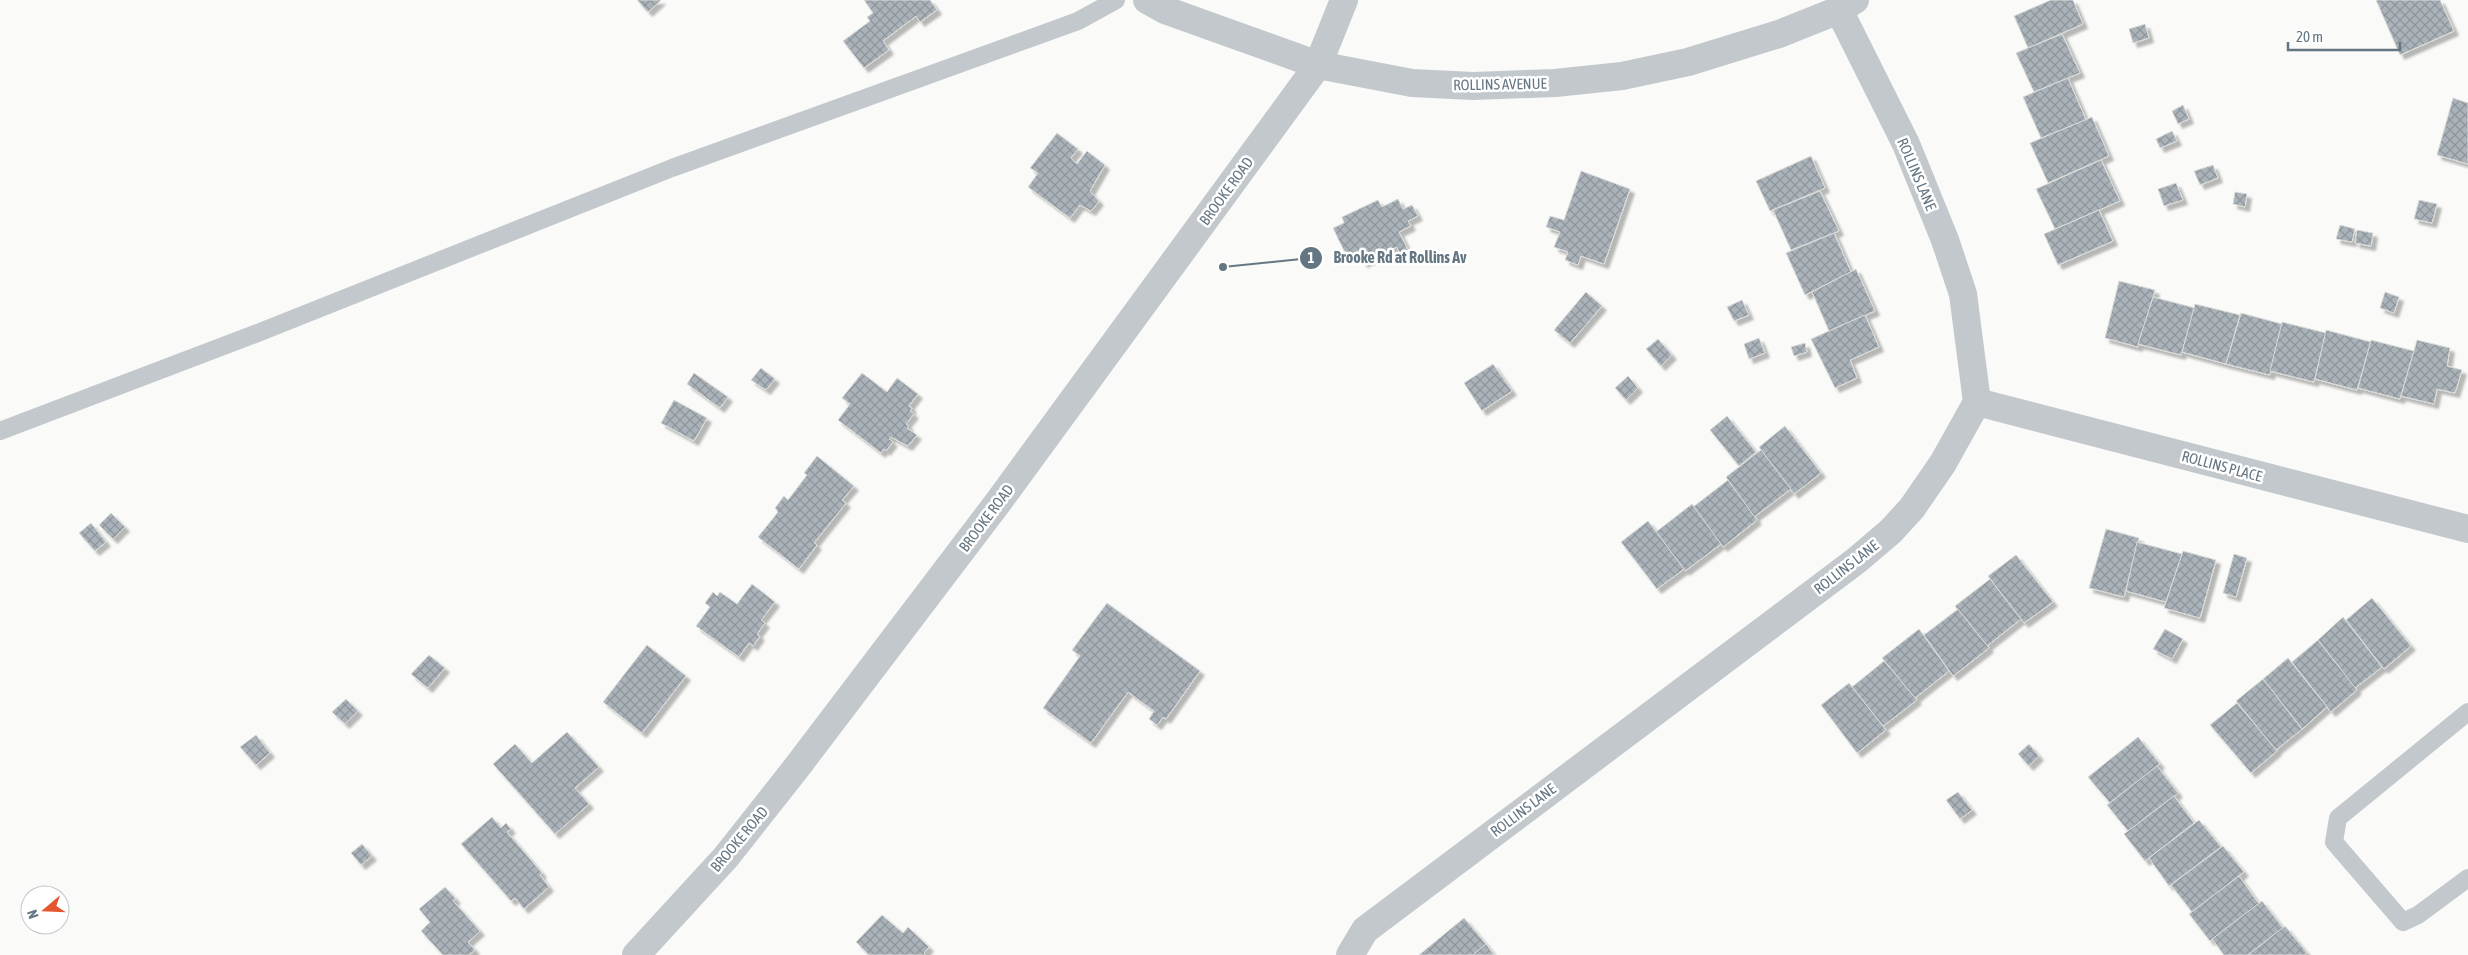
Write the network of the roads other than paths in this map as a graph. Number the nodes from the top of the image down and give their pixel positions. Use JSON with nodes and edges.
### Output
{"nodes":[{"id":1,"x":1116,"y":0,"type":"edge"},
{"id":2,"x":1147,"y":0,"type":"edge"},
{"id":3,"x":1344,"y":0,"type":"edge"},
{"id":4,"x":1847,"y":5,"type":"edge"},
{"id":5,"x":1318,"y":65,"type":"junction"},
{"id":6,"x":1977,"y":402,"type":"junction"},
{"id":7,"x":0,"y":431,"type":"edge"},
{"id":8,"x":2468,"y":530,"type":"edge"},
{"id":9,"x":2468,"y":712,"type":"edge"},
{"id":10,"x":2468,"y":878,"type":"edge"},
{"id":11,"x":636,"y":955,"type":"edge"},
{"id":12,"x":1350,"y":955,"type":"edge"}],
"edges":[{"from":1,"to":7,"type":"lane"},
{"from":2,"to":5,"type":"street","name":"ROLLINS AVENUE"},
{"from":3,"to":5,"type":"street","name":"BROOKE ROAD"},
{"from":4,"to":5,"type":"street","name":"ROLLINS AVENUE"},
{"from":4,"to":6,"type":"street","name":"ROLLINS LANE"},
{"from":5,"to":11,"type":"street","name":"BROOKE ROAD"},
{"from":6,"to":8,"type":"street","name":"ROLLINS PLACE"},
{"from":6,"to":12,"type":"street","name":"ROLLINS LANE"},
{"from":9,"to":10,"type":"lane"}]}
